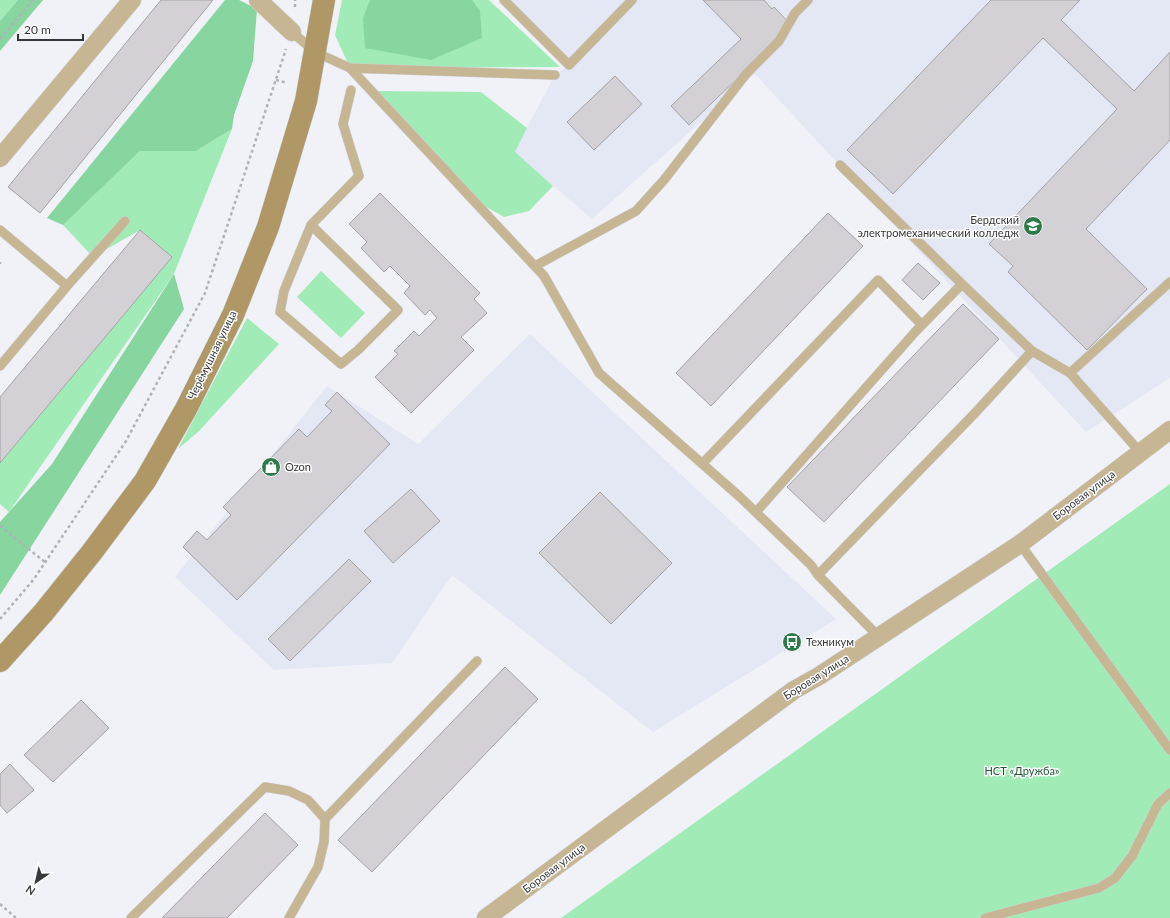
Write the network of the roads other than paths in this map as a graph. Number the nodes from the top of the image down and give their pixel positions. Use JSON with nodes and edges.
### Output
{"nodes":[{"id":1,"x":132,"y":0,"type":"edge"},
{"id":2,"x":258,"y":0,"type":"edge"},
{"id":3,"x":324,"y":0,"type":"edge"},
{"id":4,"x":504,"y":0,"type":"edge"},
{"id":5,"x":632,"y":0,"type":"edge"},
{"id":6,"x":808,"y":0,"type":"edge"},
{"id":7,"x":292,"y":32,"type":"joint"},
{"id":8,"x":316,"y":52,"type":"junction"},
{"id":9,"x":350,"y":68,"type":"junction"},
{"id":10,"x":555,"y":74,"type":"dead end"},
{"id":11,"x":351,"y":90,"type":"dead end"},
{"id":12,"x":0,"y":158,"type":"edge"},
{"id":13,"x":840,"y":166,"type":"dead end"},
{"id":14,"x":125,"y":221,"type":"dead end"},
{"id":15,"x":311,"y":225,"type":"junction"},
{"id":16,"x":0,"y":230,"type":"edge"},
{"id":17,"x":535,"y":266,"type":"junction"},
{"id":18,"x":1170,"y":282,"type":"edge"},
{"id":19,"x":962,"y":284,"type":"junction"},
{"id":20,"x":67,"y":286,"type":"junction"},
{"id":21,"x":922,"y":325,"type":"junction"},
{"id":22,"x":1032,"y":351,"type":"junction"},
{"id":23,"x":0,"y":366,"type":"edge"},
{"id":24,"x":1070,"y":372,"type":"junction"},
{"id":25,"x":1170,"y":430,"type":"edge"},
{"id":26,"x":1140,"y":452,"type":"junction"},
{"id":27,"x":702,"y":464,"type":"junction"},
{"id":28,"x":756,"y":512,"type":"junction"},
{"id":29,"x":1020,"y":544,"type":"junction"},
{"id":30,"x":818,"y":575,"type":"junction"},
{"id":31,"x":879,"y":637,"type":"junction"},
{"id":32,"x":0,"y":661,"type":"edge"},
{"id":33,"x":477,"y":662,"type":"dead end"},
{"id":34,"x":1170,"y":750,"type":"edge"},
{"id":35,"x":1170,"y":793,"type":"edge"},
{"id":36,"x":325,"y":819,"type":"junction"},
{"id":37,"x":131,"y":918,"type":"edge"},
{"id":38,"x":289,"y":918,"type":"edge"},
{"id":39,"x":486,"y":918,"type":"edge"},
{"id":40,"x":985,"y":918,"type":"edge"}],
"edges":[{"from":1,"to":12,"type":"street"},
{"from":2,"to":7,"type":"street"},
{"from":3,"to":8,"type":"street","name":"Черёмушная улица"},
{"from":4,"to":5,"type":"lane"},
{"from":6,"to":17,"type":"lane"},
{"from":7,"to":8,"type":"lane"},
{"from":8,"to":9,"type":"lane"},
{"from":8,"to":32,"type":"street","name":"Черёмушная улица"},
{"from":9,"to":10,"type":"lane"},
{"from":9,"to":17,"type":"lane"},
{"from":11,"to":15,"type":"lane"},
{"from":13,"to":19,"type":"lane"},
{"from":14,"to":20,"type":"lane"},
{"from":15,"to":15,"type":"lane"},
{"from":16,"to":20,"type":"lane"},
{"from":17,"to":27,"type":"lane"},
{"from":18,"to":24,"type":"lane"},
{"from":19,"to":21,"type":"lane"},
{"from":19,"to":22,"type":"lane"},
{"from":20,"to":23,"type":"lane"},
{"from":21,"to":27,"type":"lane"},
{"from":21,"to":28,"type":"lane"},
{"from":22,"to":24,"type":"lane"},
{"from":22,"to":30,"type":"lane"},
{"from":24,"to":26,"type":"lane"},
{"from":25,"to":26,"type":"street","name":"Боровая улица"},
{"from":26,"to":29,"type":"street","name":"Боровая улица"},
{"from":27,"to":28,"type":"lane"},
{"from":28,"to":30,"type":"lane"},
{"from":29,"to":31,"type":"street","name":"Боровая улица"},
{"from":29,"to":34,"type":"lane"},
{"from":30,"to":31,"type":"lane"},
{"from":31,"to":39,"type":"street","name":"Боровая улица"},
{"from":33,"to":36,"type":"lane"},
{"from":35,"to":40,"type":"lane"},
{"from":36,"to":37,"type":"lane"},
{"from":36,"to":38,"type":"lane"}]}
